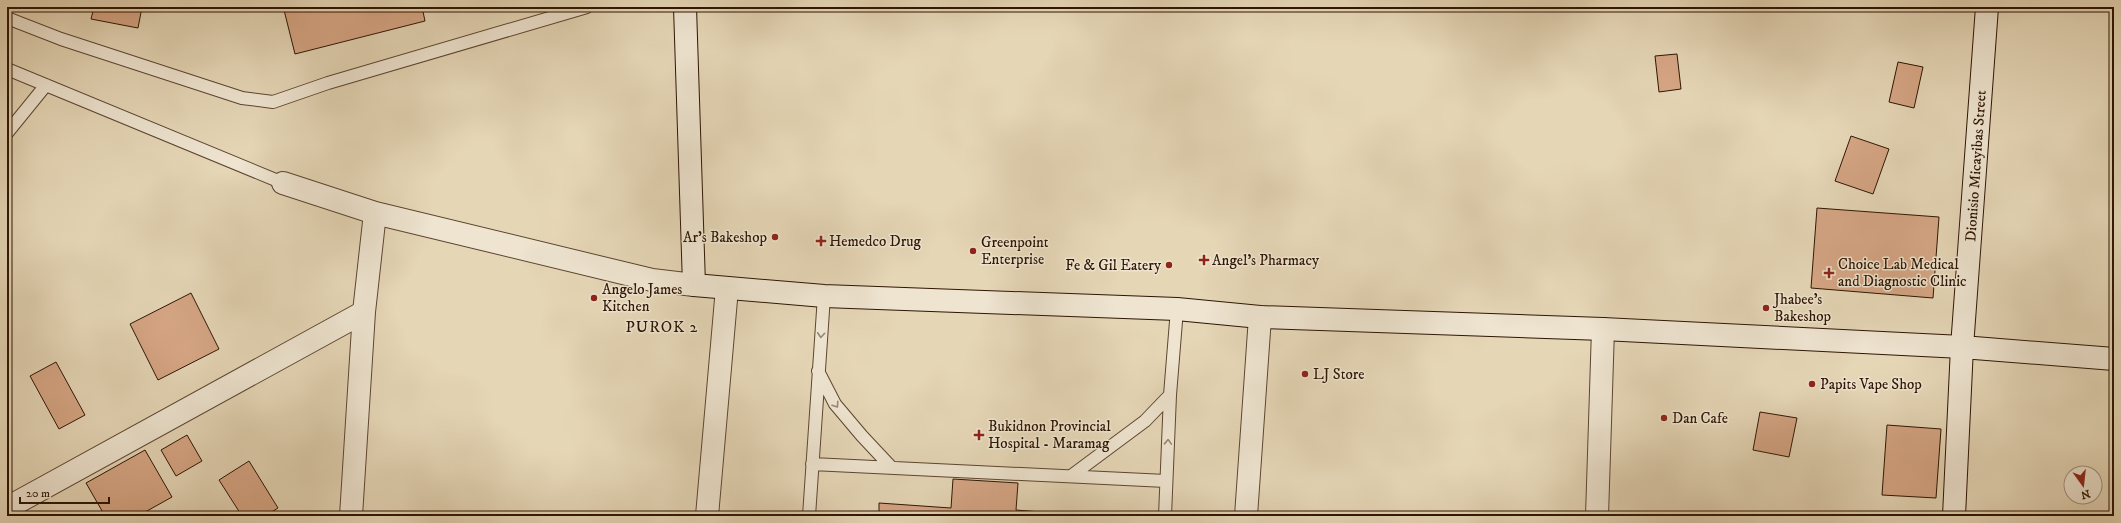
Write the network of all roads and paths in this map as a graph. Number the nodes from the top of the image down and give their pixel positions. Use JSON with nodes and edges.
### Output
{"nodes":[{"id":1,"x":587,"y":7,"type":"edge"},
{"id":2,"x":685,"y":7,"type":"edge"},
{"id":3,"x":1987,"y":7,"type":"edge"},
{"id":4,"x":7,"y":18,"type":"edge"},
{"id":5,"x":7,"y":69,"type":"edge"},
{"id":6,"x":46,"y":85,"type":"junction"},
{"id":7,"x":7,"y":133,"type":"edge"},
{"id":8,"x":282,"y":183,"type":"joint"},
{"id":9,"x":375,"y":213,"type":"junction"},
{"id":10,"x":694,"y":285,"type":"junction"},
{"id":11,"x":727,"y":288,"type":"junction"},
{"id":12,"x":824,"y":296,"type":"junction"},
{"id":13,"x":1177,"y":309,"type":"junction"},
{"id":14,"x":364,"y":312,"type":"junction"},
{"id":15,"x":1260,"y":317,"type":"junction"},
{"id":16,"x":1603,"y":329,"type":"junction"},
{"id":17,"x":1962,"y":347,"type":"junction"},
{"id":18,"x":2114,"y":359,"type":"edge"},
{"id":19,"x":818,"y":370,"type":"junction"},
{"id":20,"x":1170,"y":395,"type":"junction"},
{"id":21,"x":812,"y":464,"type":"junction"},
{"id":22,"x":892,"y":468,"type":"junction"},
{"id":23,"x":1071,"y":476,"type":"junction"},
{"id":24,"x":1166,"y":481,"type":"junction"},
{"id":25,"x":7,"y":508,"type":"edge"},
{"id":26,"x":348,"y":514,"type":"edge"},
{"id":27,"x":707,"y":516,"type":"edge"},
{"id":28,"x":808,"y":516,"type":"edge"},
{"id":29,"x":1165,"y":516,"type":"edge"},
{"id":30,"x":1246,"y":516,"type":"edge"},
{"id":31,"x":1597,"y":516,"type":"edge"},
{"id":32,"x":1954,"y":516,"type":"edge"}],
"edges":[{"from":1,"to":4,"type":"lane"},
{"from":2,"to":10,"type":"street"},
{"from":3,"to":17,"type":"street","name":"Dionisio Micayibas Street"},
{"from":5,"to":6,"type":"lane"},
{"from":6,"to":7,"type":"lane"},
{"from":6,"to":8,"type":"lane"},
{"from":8,"to":9,"type":"street"},
{"from":9,"to":10,"type":"street"},
{"from":9,"to":14,"type":"street"},
{"from":10,"to":11,"type":"street"},
{"from":11,"to":12,"type":"street"},
{"from":11,"to":27,"type":"street"},
{"from":12,"to":13,"type":"street"},
{"from":12,"to":19,"type":"lane","one_way":true},
{"from":13,"to":15,"type":"street"},
{"from":13,"to":20,"type":"lane"},
{"from":14,"to":25,"type":"street"},
{"from":14,"to":26,"type":"street"},
{"from":15,"to":16,"type":"street"},
{"from":15,"to":30,"type":"street"},
{"from":16,"to":17,"type":"street"},
{"from":16,"to":31,"type":"street"},
{"from":17,"to":18,"type":"street"},
{"from":17,"to":32,"type":"street","name":"Dionisio Micayibas Street"},
{"from":19,"to":21,"type":"lane"},
{"from":19,"to":22,"type":"lane","one_way":true},
{"from":20,"to":23,"type":"lane"},
{"from":24,"to":20,"type":"lane","one_way":true},
{"from":21,"to":22,"type":"lane"},
{"from":21,"to":28,"type":"lane"},
{"from":22,"to":23,"type":"lane"},
{"from":23,"to":24,"type":"lane"},
{"from":24,"to":29,"type":"lane"}]}
